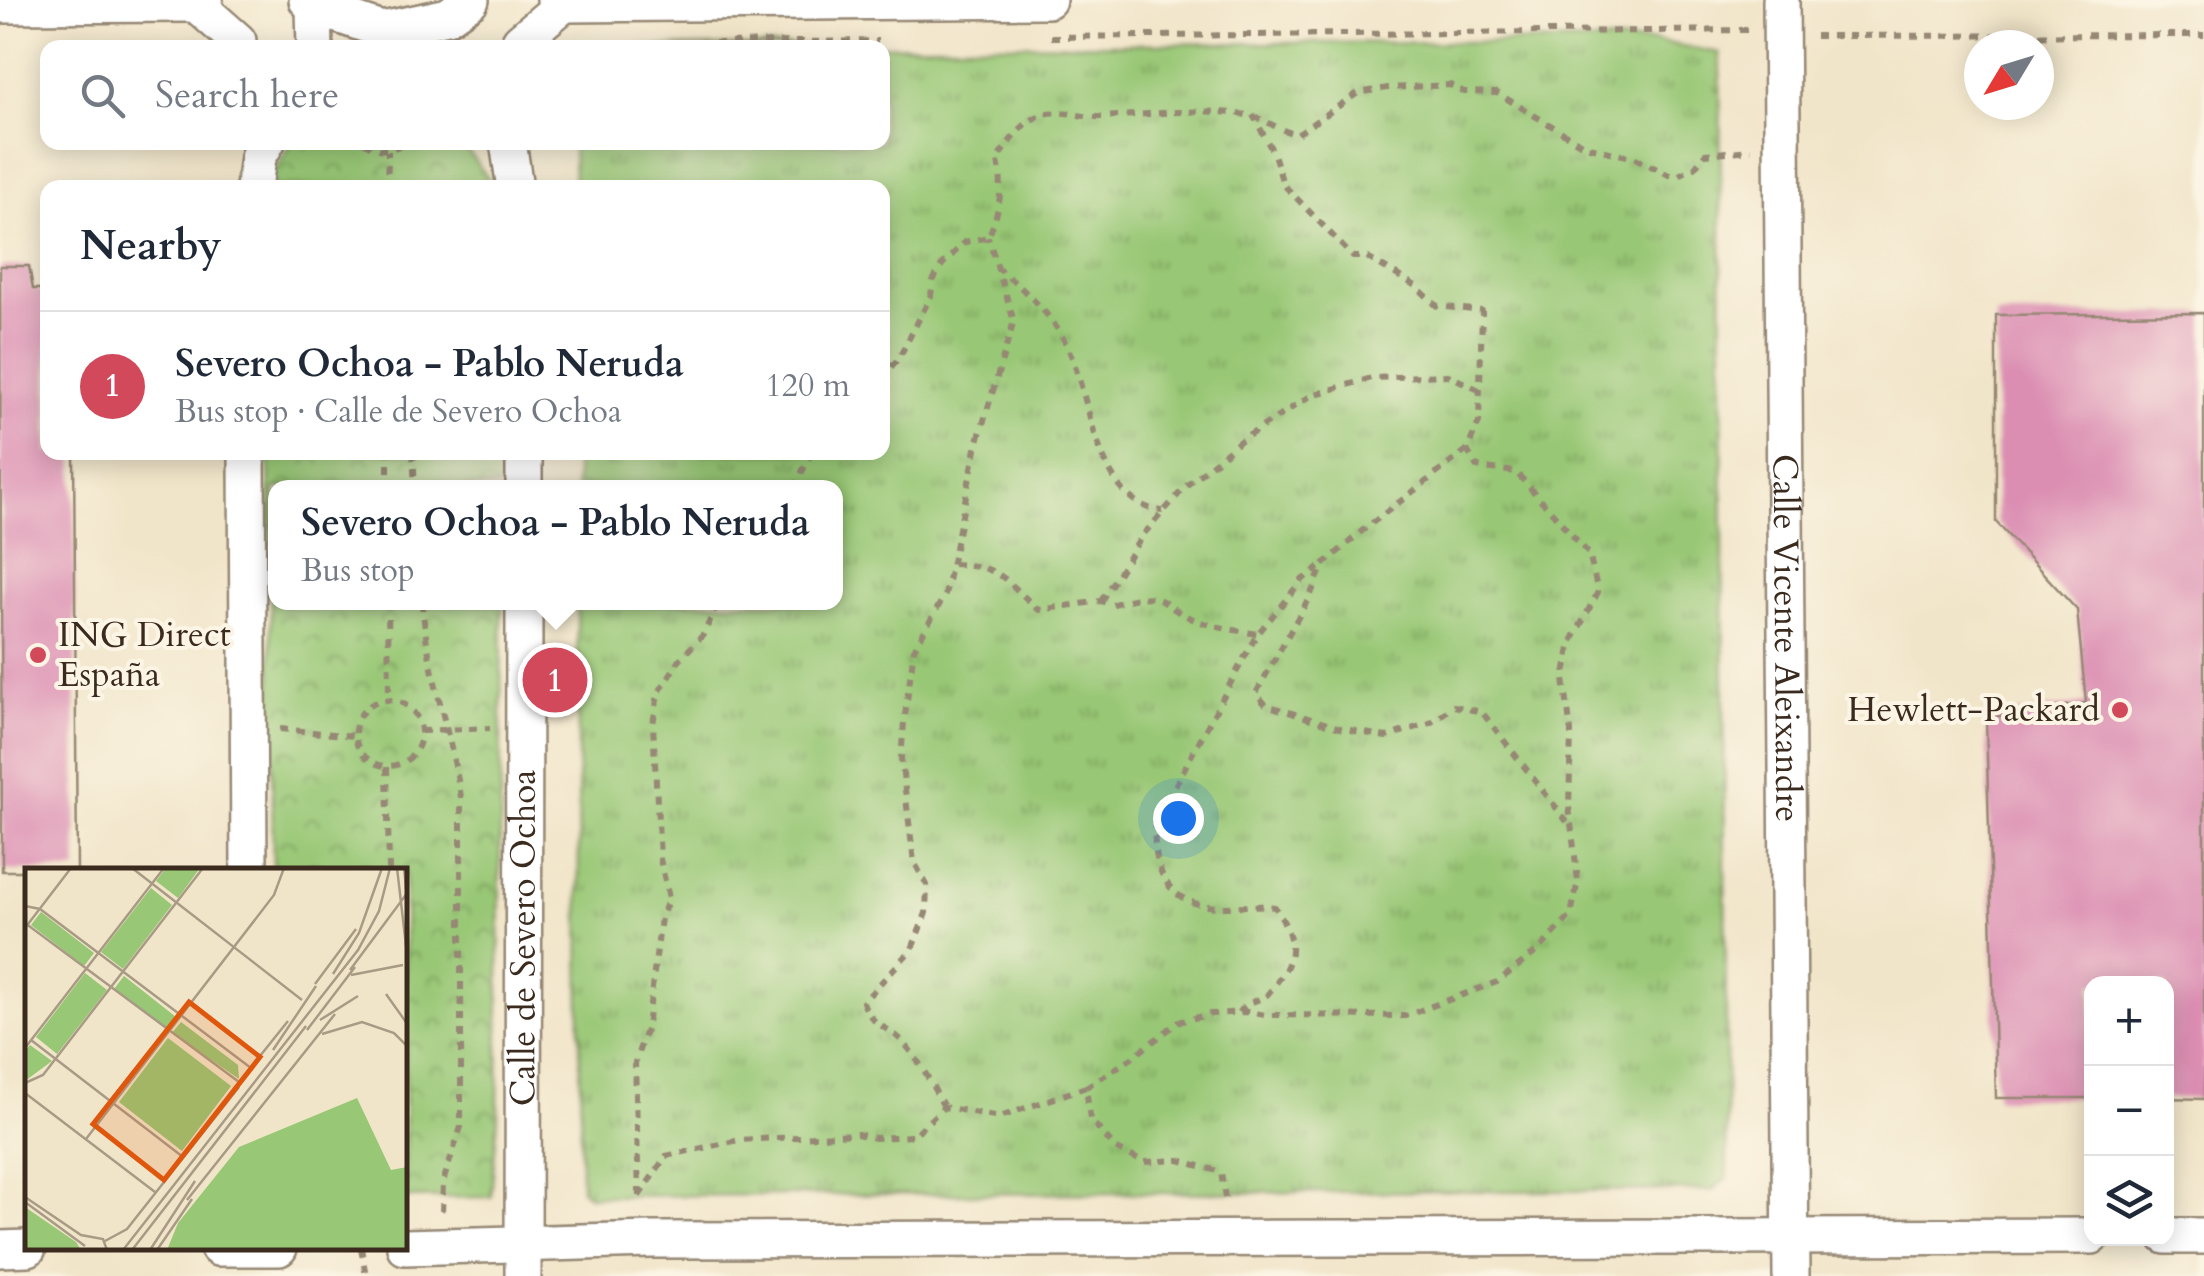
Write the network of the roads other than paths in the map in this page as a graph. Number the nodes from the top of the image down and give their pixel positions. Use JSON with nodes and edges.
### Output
{"nodes":[{"id":1,"x":1048,"y":0,"type":"edge"},
{"id":2,"x":201,"y":2,"type":"edge"},
{"id":3,"x":559,"y":2,"type":"edge"},
{"id":4,"x":310,"y":4,"type":"edge"},
{"id":5,"x":0,"y":5,"type":"edge"},
{"id":6,"x":1782,"y":16,"type":"edge"},
{"id":7,"x":455,"y":21,"type":"edge"},
{"id":8,"x":237,"y":40,"type":"edge"},
{"id":9,"x":314,"y":40,"type":"edge"},
{"id":10,"x":521,"y":40,"type":"edge"},
{"id":11,"x":239,"y":150,"type":"edge"},
{"id":12,"x":262,"y":150,"type":"edge"},
{"id":13,"x":241,"y":180,"type":"edge"},
{"id":14,"x":255,"y":180,"type":"edge"},
{"id":15,"x":247,"y":460,"type":"edge"},
{"id":16,"x":524,"y":610,"type":"edge"},
{"id":17,"x":250,"y":868,"type":"edge"},
{"id":18,"x":2084,"y":1236,"type":"edge"},
{"id":19,"x":2174,"y":1236,"type":"edge"},
{"id":20,"x":2204,"y":1236,"type":"edge"},
{"id":21,"x":1791,"y":1238,"type":"junction"},
{"id":22,"x":408,"y":1247,"type":"edge"},
{"id":23,"x":523,"y":1261,"type":"edge"},
{"id":24,"x":1791,"y":1276,"type":"edge"}],
"edges":[{"from":1,"to":3,"type":"street"},
{"from":2,"to":5,"type":"street"},
{"from":2,"to":8,"type":"street"},
{"from":3,"to":10,"type":"street"},
{"from":4,"to":7,"type":"street"},
{"from":4,"to":9,"type":"street"},
{"from":6,"to":21,"type":"street","name":"Calle Vicente Aleixandre"},
{"from":11,"to":13,"type":"street"},
{"from":12,"to":14,"type":"street"},
{"from":15,"to":17,"type":"street"},
{"from":16,"to":23,"type":"street","name":"Calle de Severo Ochoa"},
{"from":18,"to":21,"type":"street"},
{"from":19,"to":20,"type":"street"},
{"from":21,"to":23,"type":"street"},
{"from":21,"to":24,"type":"street","name":"Calle Vicente Aleixandre"},
{"from":22,"to":23,"type":"street"}]}
